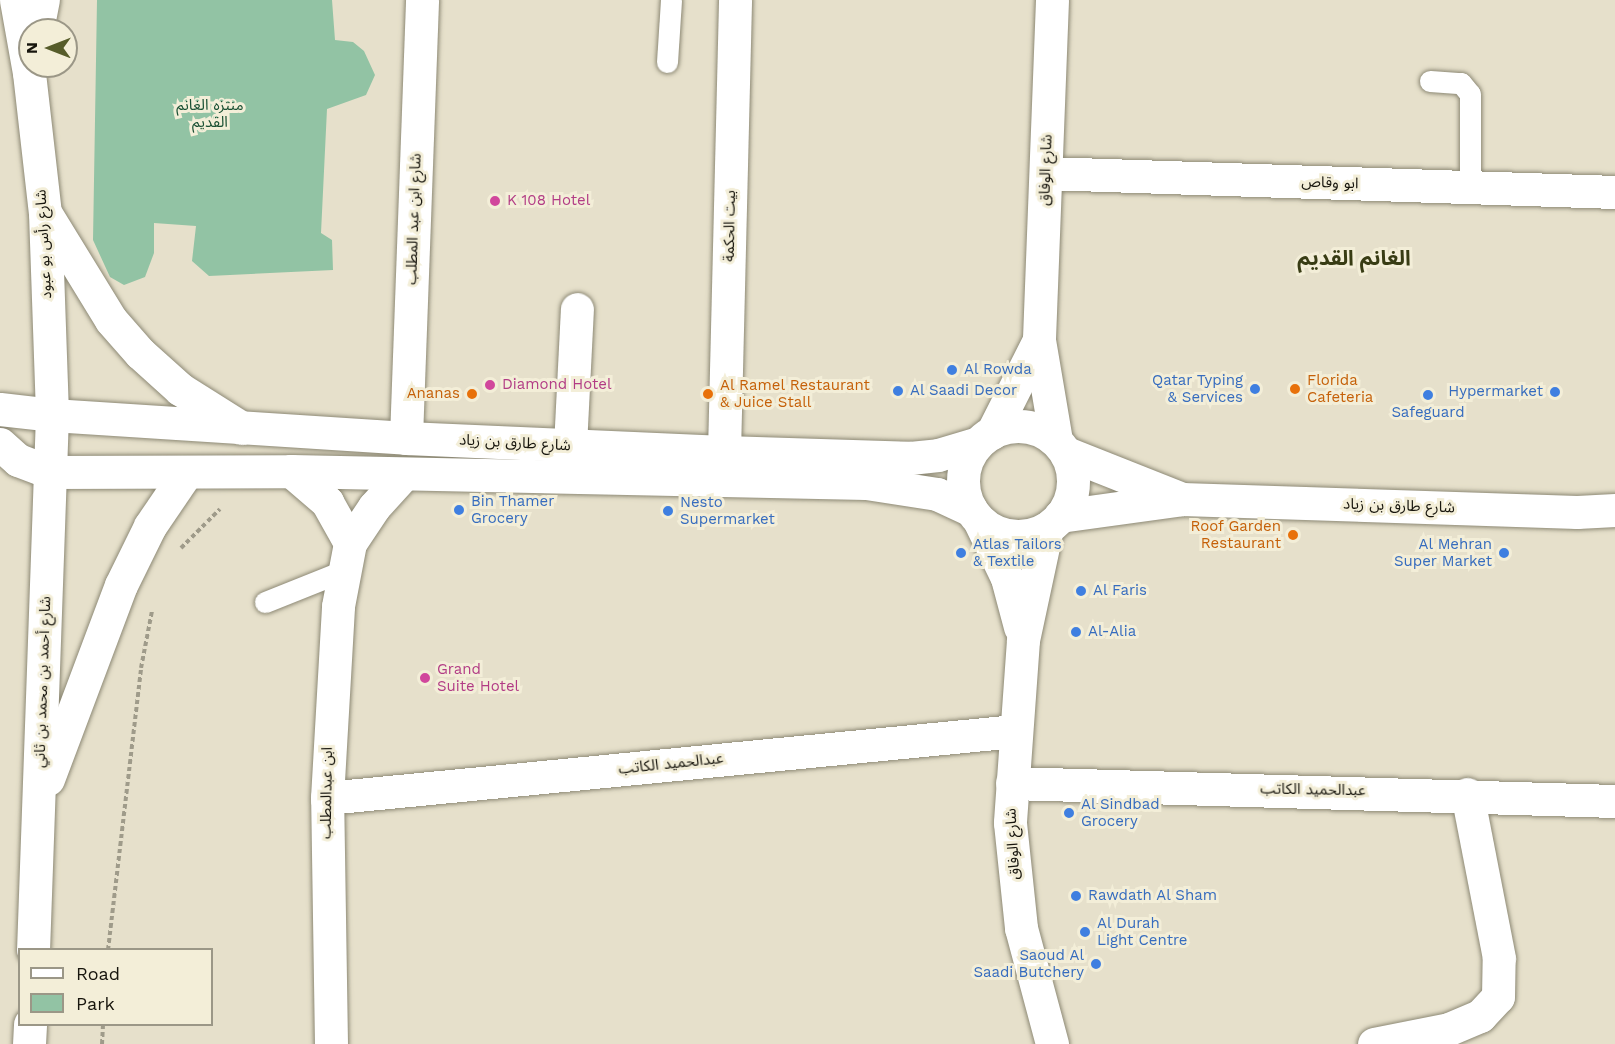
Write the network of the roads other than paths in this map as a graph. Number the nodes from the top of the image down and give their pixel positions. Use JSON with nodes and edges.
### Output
{"nodes":[{"id":1,"x":16,"y":0,"type":"edge"},
{"id":2,"x":43,"y":0,"type":"edge"},
{"id":3,"x":422,"y":0,"type":"edge"},
{"id":4,"x":671,"y":0,"type":"edge"},
{"id":5,"x":735,"y":0,"type":"edge"},
{"id":6,"x":1052,"y":0,"type":"edge"},
{"id":7,"x":20,"y":18,"type":"edge"},
{"id":8,"x":39,"y":18,"type":"edge"},
{"id":9,"x":667,"y":62,"type":"dead end"},
{"id":10,"x":31,"y":78,"type":"edge"},
{"id":11,"x":1430,"y":81,"type":"dead end"},
{"id":12,"x":1046,"y":173,"type":"junction"},
{"id":13,"x":1470,"y":187,"type":"junction"},
{"id":14,"x":1615,"y":192,"type":"edge"},
{"id":15,"x":45,"y":213,"type":"junction"},
{"id":16,"x":577,"y":309,"type":"dead end"},
{"id":17,"x":1039,"y":340,"type":"junction"},
{"id":18,"x":0,"y":409,"type":"edge"},
{"id":19,"x":51,"y":415,"type":"junction"},
{"id":20,"x":242,"y":428,"type":"junction"},
{"id":21,"x":406,"y":438,"type":"junction"},
{"id":22,"x":985,"y":438,"type":"junction"},
{"id":23,"x":0,"y":444,"type":"edge"},
{"id":24,"x":570,"y":446,"type":"junction"},
{"id":25,"x":1061,"y":447,"type":"junction"},
{"id":26,"x":724,"y":452,"type":"junction"},
{"id":27,"x":0,"y":469,"type":"edge"},
{"id":28,"x":50,"y":472,"type":"junction"},
{"id":29,"x":277,"y":472,"type":"junction"},
{"id":30,"x":186,"y":473,"type":"junction"},
{"id":31,"x":403,"y":475,"type":"junction"},
{"id":32,"x":1182,"y":499,"type":"junction"},
{"id":33,"x":1615,"y":510,"type":"edge"},
{"id":34,"x":975,"y":515,"type":"junction"},
{"id":35,"x":1054,"y":522,"type":"junction"},
{"id":36,"x":348,"y":556,"type":"junction"},
{"id":37,"x":265,"y":602,"type":"dead end"},
{"id":38,"x":1023,"y":640,"type":"junction"},
{"id":39,"x":1015,"y":731,"type":"junction"},
{"id":40,"x":1012,"y":783,"type":"junction"},
{"id":41,"x":1467,"y":794,"type":"junction"},
{"id":42,"x":327,"y":798,"type":"junction"},
{"id":43,"x":1615,"y":801,"type":"edge"},
{"id":44,"x":38,"y":806,"type":"junction"},
{"id":45,"x":33,"y":948,"type":"edge"},
{"id":46,"x":30,"y":1026,"type":"edge"},
{"id":47,"x":29,"y":1044,"type":"edge"},
{"id":48,"x":331,"y":1044,"type":"edge"},
{"id":49,"x":1052,"y":1044,"type":"edge"},
{"id":50,"x":1374,"y":1044,"type":"edge"}],
"edges":[{"from":1,"to":7,"type":"street","name":"شارع رأس بو عبود"},
{"from":2,"to":8,"type":"street"},
{"from":3,"to":21,"type":"street","name":"شارع ابن عبد المطلب"},
{"from":4,"to":9,"type":"lane"},
{"from":5,"to":26,"type":"street","name":"بيت الحكمة"},
{"from":6,"to":12,"type":"street","name":"شارع الوفاق"},
{"from":10,"to":15,"type":"street","name":"شارع رأس بو عبود"},
{"from":11,"to":13,"type":"lane"},
{"from":12,"to":13,"type":"street","name":"ابو وقاص"},
{"from":12,"to":17,"type":"street","name":"شارع الوفاق"},
{"from":13,"to":14,"type":"street","name":"ابو وقاص"},
{"from":15,"to":19,"type":"street","name":"شارع رأس بو عبود"},
{"from":15,"to":20,"type":"street"},
{"from":16,"to":24,"type":"street"},
{"from":17,"to":22,"type":"street","name":"شارع الوفاق"},
{"from":17,"to":25,"type":"street","name":"شارع الوفاق"},
{"from":18,"to":19,"type":"street","name":"شارع طارق بن زياد"},
{"from":19,"to":20,"type":"street","name":"شارع طارق بن زياد"},
{"from":19,"to":28,"type":"street","name":"شارع أحمد بن محمد بن ثاني"},
{"from":20,"to":21,"type":"street","name":"شارع طارق بن زياد"},
{"from":21,"to":24,"type":"street","name":"شارع طارق بن زياد"},
{"from":22,"to":25,"type":"street"},
{"from":22,"to":26,"type":"street","name":"شارع طارق بن زياد"},
{"from":22,"to":34,"type":"street"},
{"from":23,"to":28,"type":"street"},
{"from":24,"to":26,"type":"street","name":"شارع طارق بن زياد"},
{"from":25,"to":32,"type":"street","name":"شارع طارق بن زياد"},
{"from":25,"to":35,"type":"street"},
{"from":27,"to":28,"type":"street"},
{"from":28,"to":30,"type":"street"},
{"from":28,"to":44,"type":"street","name":"شارع أحمد بن محمد بن ثاني"},
{"from":29,"to":30,"type":"street"},
{"from":29,"to":31,"type":"street"},
{"from":29,"to":36,"type":"street"},
{"from":30,"to":44,"type":"street"},
{"from":31,"to":34,"type":"street"},
{"from":31,"to":36,"type":"street","name":"ابن عبدالمطلب"},
{"from":32,"to":33,"type":"street","name":"شارع طارق بن زياد"},
{"from":32,"to":35,"type":"street","name":"شارع طارق بن زياد"},
{"from":34,"to":35,"type":"street"},
{"from":34,"to":38,"type":"street","name":"شارع الوفاق"},
{"from":35,"to":38,"type":"street","name":"شارع الوفاق"},
{"from":36,"to":37,"type":"lane"},
{"from":36,"to":42,"type":"street","name":"ابن عبدالمطلب"},
{"from":38,"to":39,"type":"street","name":"شارع الوفاق"},
{"from":39,"to":40,"type":"street","name":"شارع الوفاق"},
{"from":39,"to":42,"type":"street","name":"عبدالحميد الكاتب"},
{"from":40,"to":41,"type":"street","name":"عبدالحميد الكاتب"},
{"from":40,"to":49,"type":"street","name":"شارع الوفاق"},
{"from":41,"to":43,"type":"street","name":"عبدالحميد الكاتب"},
{"from":41,"to":50,"type":"street"},
{"from":42,"to":48,"type":"street","name":"ابن عبدالمطلب"},
{"from":44,"to":45,"type":"street","name":"شارع أحمد بن محمد بن ثاني"},
{"from":46,"to":47,"type":"street"}]}
